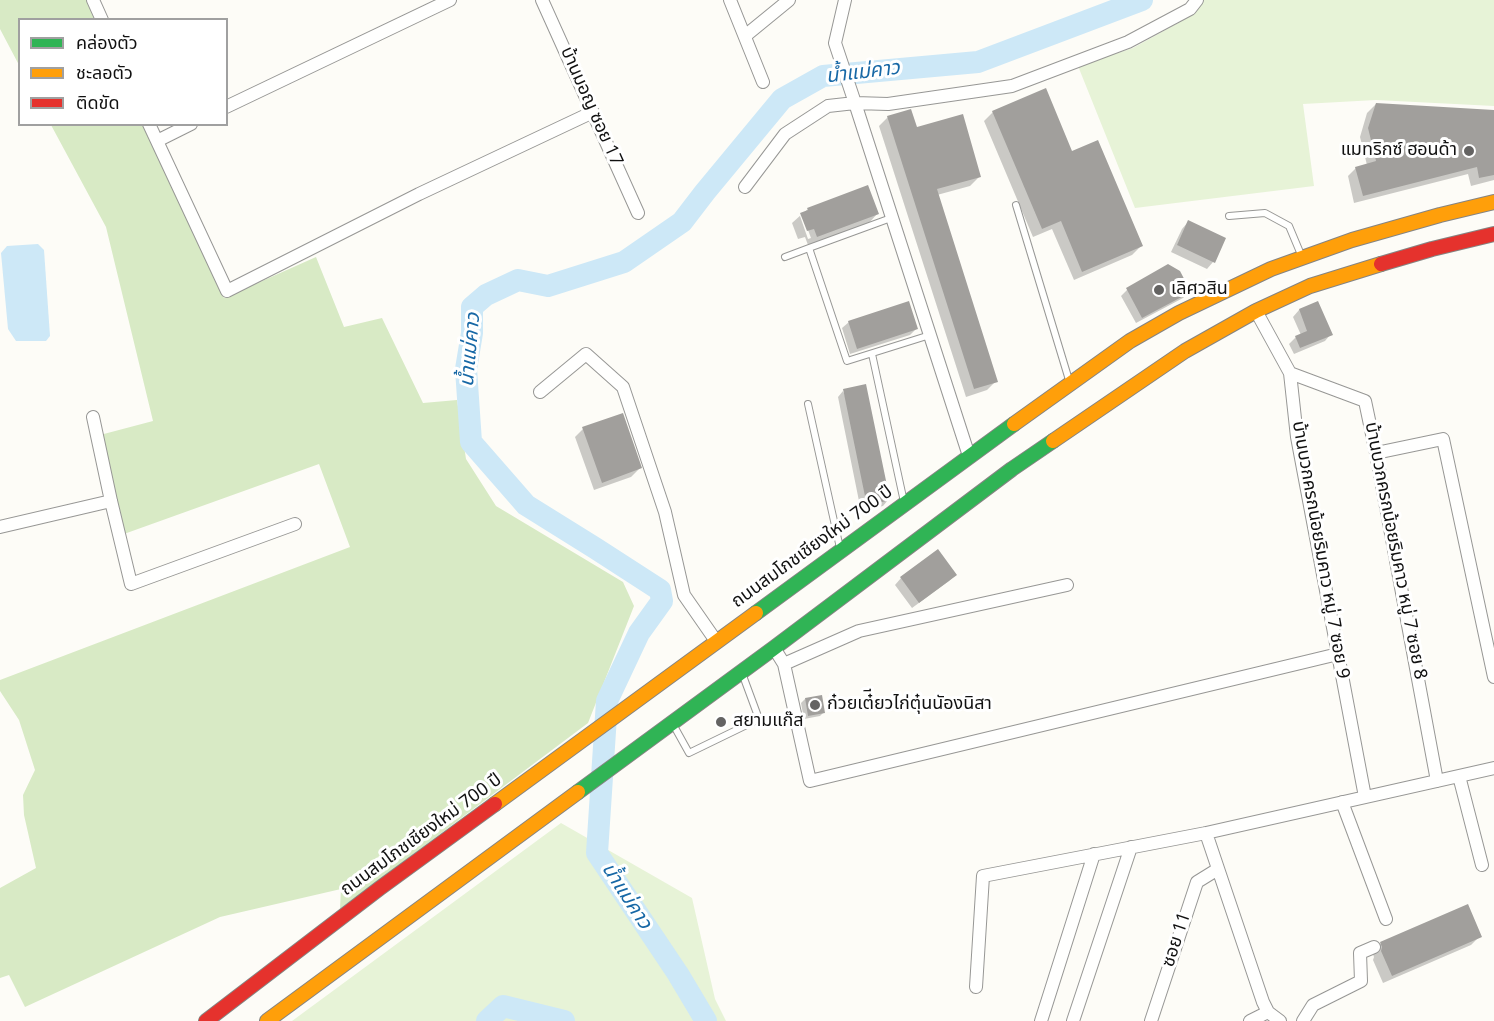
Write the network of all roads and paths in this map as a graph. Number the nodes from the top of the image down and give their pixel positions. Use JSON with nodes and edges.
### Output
{"nodes":[{"id":1,"x":93,"y":0,"type":"edge"},
{"id":2,"x":450,"y":0,"type":"edge"},
{"id":3,"x":542,"y":0,"type":"edge"},
{"id":4,"x":730,"y":0,"type":"edge"},
{"id":5,"x":789,"y":0,"type":"edge"},
{"id":6,"x":845,"y":0,"type":"edge"},
{"id":7,"x":1197,"y":0,"type":"edge"},
{"id":8,"x":101,"y":18,"type":"edge"},
{"id":9,"x":745,"y":36,"type":"junction"},
{"id":10,"x":763,"y":82,"type":"dead end"},
{"id":11,"x":853,"y":98,"type":"junction"},
{"id":12,"x":228,"y":106,"type":"edge"},
{"id":13,"x":593,"y":112,"type":"junction"},
{"id":14,"x":150,"y":126,"type":"edge"},
{"id":15,"x":187,"y":126,"type":"edge"},
{"id":16,"x":157,"y":141,"type":"junction"},
{"id":17,"x":745,"y":187,"type":"dead end"},
{"id":18,"x":1494,"y":202,"type":"edge"},
{"id":19,"x":1016,"y":205,"type":"dead end"},
{"id":20,"x":638,"y":213,"type":"dead end"},
{"id":21,"x":1229,"y":216,"type":"dead end"},
{"id":22,"x":891,"y":218,"type":"junction"},
{"id":23,"x":1494,"y":234,"type":"edge"},
{"id":24,"x":809,"y":248,"type":"junction"},
{"id":25,"x":785,"y":257,"type":"dead end"},
{"id":26,"x":1303,"y":258,"type":"junction"},
{"id":27,"x":1256,"y":310,"type":"junction"},
{"id":28,"x":930,"y":335,"type":"junction"},
{"id":29,"x":872,"y":354,"type":"junction"},
{"id":30,"x":1290,"y":373,"type":"junction"},
{"id":31,"x":1070,"y":384,"type":"junction"},
{"id":32,"x":540,"y":392,"type":"dead end"},
{"id":33,"x":808,"y":404,"type":"dead end"},
{"id":34,"x":93,"y":417,"type":"dead end"},
{"id":35,"x":1376,"y":453,"type":"junction"},
{"id":36,"x":969,"y":456,"type":"junction"},
{"id":37,"x":111,"y":501,"type":"junction"},
{"id":38,"x":904,"y":503,"type":"junction"},
{"id":39,"x":295,"y":524,"type":"dead end"},
{"id":40,"x":0,"y":527,"type":"edge"},
{"id":41,"x":840,"y":551,"type":"junction"},
{"id":42,"x":1067,"y":585,"type":"dead end"},
{"id":43,"x":716,"y":641,"type":"junction"},
{"id":44,"x":774,"y":648,"type":"junction"},
{"id":45,"x":1338,"y":654,"type":"junction"},
{"id":46,"x":784,"y":664,"type":"junction"},
{"id":47,"x":741,"y":672,"type":"junction"},
{"id":48,"x":1494,"y":677,"type":"edge"},
{"id":49,"x":672,"y":723,"type":"junction"},
{"id":50,"x":1494,"y":768,"type":"edge"},
{"id":51,"x":1459,"y":776,"type":"junction"},
{"id":52,"x":1437,"y":781,"type":"junction"},
{"id":53,"x":1365,"y":797,"type":"junction"},
{"id":54,"x":1342,"y":802,"type":"junction"},
{"id":55,"x":1206,"y":832,"type":"junction"},
{"id":56,"x":1131,"y":847,"type":"junction"},
{"id":57,"x":1094,"y":854,"type":"junction"},
{"id":58,"x":1482,"y":865,"type":"dead end"},
{"id":59,"x":1218,"y":869,"type":"junction"},
{"id":60,"x":1386,"y":919,"type":"dead end"},
{"id":61,"x":1374,"y":947,"type":"dead end"},
{"id":62,"x":976,"y":987,"type":"dead end"},
{"id":63,"x":1268,"y":1012,"type":"junction"},
{"id":64,"x":206,"y":1021,"type":"edge"},
{"id":65,"x":267,"y":1021,"type":"edge"},
{"id":66,"x":1041,"y":1021,"type":"edge"},
{"id":67,"x":1073,"y":1021,"type":"edge"},
{"id":68,"x":1151,"y":1021,"type":"edge"},
{"id":69,"x":1250,"y":1021,"type":"edge"},
{"id":70,"x":1280,"y":1021,"type":"edge"},
{"id":71,"x":1303,"y":1021,"type":"edge"}],
"edges":[{"from":1,"to":8,"type":"street"},
{"from":2,"to":12,"type":"street"},
{"from":3,"to":13,"type":"street","name":"บ้านมอญ ซอย 17"},
{"from":4,"to":9,"type":"street"},
{"from":5,"to":9,"type":"street"},
{"from":6,"to":11,"type":"street"},
{"from":7,"to":11,"type":"street"},
{"from":9,"to":10,"type":"street"},
{"from":11,"to":17,"type":"street"},
{"from":11,"to":22,"type":"street"},
{"from":13,"to":16,"type":"street"},
{"from":13,"to":20,"type":"street","name":"บ้านมอญ ซอย 17"},
{"from":14,"to":16,"type":"street"},
{"from":15,"to":16,"type":"street"},
{"from":18,"to":26,"type":"main road","name":"ถนนสมโภชเชียงใหม่ 700 ปี"},
{"from":19,"to":31,"type":"lane"},
{"from":21,"to":26,"type":"lane"},
{"from":22,"to":24,"type":"lane"},
{"from":22,"to":28,"type":"street"},
{"from":23,"to":27,"type":"main road"},
{"from":24,"to":25,"type":"lane"},
{"from":24,"to":29,"type":"lane"},
{"from":26,"to":31,"type":"main road","name":"ถนนสมโภชเชียงใหม่ 700 ปี"},
{"from":27,"to":30,"type":"street","name":"บ้านบวกครกน้อยริมคาว หมู่ 7 ซอย 9"},
{"from":27,"to":44,"type":"main road"},
{"from":28,"to":29,"type":"lane"},
{"from":28,"to":36,"type":"street"},
{"from":29,"to":38,"type":"lane"},
{"from":30,"to":35,"type":"street","name":"บ้านบวกครกน้อยริมคาว หมู่ 7 ซอย 8"},
{"from":30,"to":45,"type":"street","name":"บ้านบวกครกน้อยริมคาว หมู่ 7 ซอย 9"},
{"from":31,"to":36,"type":"main road","name":"ถนนสมโภชเชียงใหม่ 700 ปี"},
{"from":32,"to":43,"type":"street"},
{"from":33,"to":41,"type":"lane"},
{"from":34,"to":37,"type":"street"},
{"from":35,"to":48,"type":"street"},
{"from":35,"to":52,"type":"street","name":"บ้านบวกครกน้อยริมคาว หมู่ 7 ซอย 8"},
{"from":36,"to":38,"type":"main road","name":"ถนนสมโภชเชียงใหม่ 700 ปี"},
{"from":37,"to":39,"type":"street"},
{"from":37,"to":40,"type":"street"},
{"from":38,"to":41,"type":"main road","name":"ถนนสมโภชเชียงใหม่ 700 ปี"},
{"from":41,"to":43,"type":"main road","name":"ถนนสมโภชเชียงใหม่ 700 ปี"},
{"from":42,"to":46,"type":"street"},
{"from":43,"to":64,"type":"main road","name":"ถนนสมโภชเชียงใหม่ 700 ปี"},
{"from":44,"to":46,"type":"street"},
{"from":44,"to":47,"type":"main road"},
{"from":45,"to":46,"type":"street"},
{"from":45,"to":53,"type":"street","name":"บ้านบวกครกน้อยริมคาว หมู่ 7 ซอย 9"},
{"from":47,"to":49,"type":"main road"},
{"from":47,"to":49,"type":"lane"},
{"from":49,"to":65,"type":"main road"},
{"from":50,"to":51,"type":"street"},
{"from":51,"to":52,"type":"street"},
{"from":51,"to":58,"type":"street"},
{"from":52,"to":53,"type":"street"},
{"from":53,"to":54,"type":"street"},
{"from":54,"to":55,"type":"street"},
{"from":54,"to":60,"type":"street"},
{"from":55,"to":56,"type":"street"},
{"from":55,"to":59,"type":"street"},
{"from":56,"to":57,"type":"street"},
{"from":56,"to":67,"type":"street"},
{"from":57,"to":62,"type":"street"},
{"from":57,"to":66,"type":"street"},
{"from":59,"to":63,"type":"street"},
{"from":59,"to":68,"type":"street","name":"ซอย 11"},
{"from":61,"to":71,"type":"street"},
{"from":63,"to":69,"type":"street"},
{"from":63,"to":70,"type":"street"}]}
